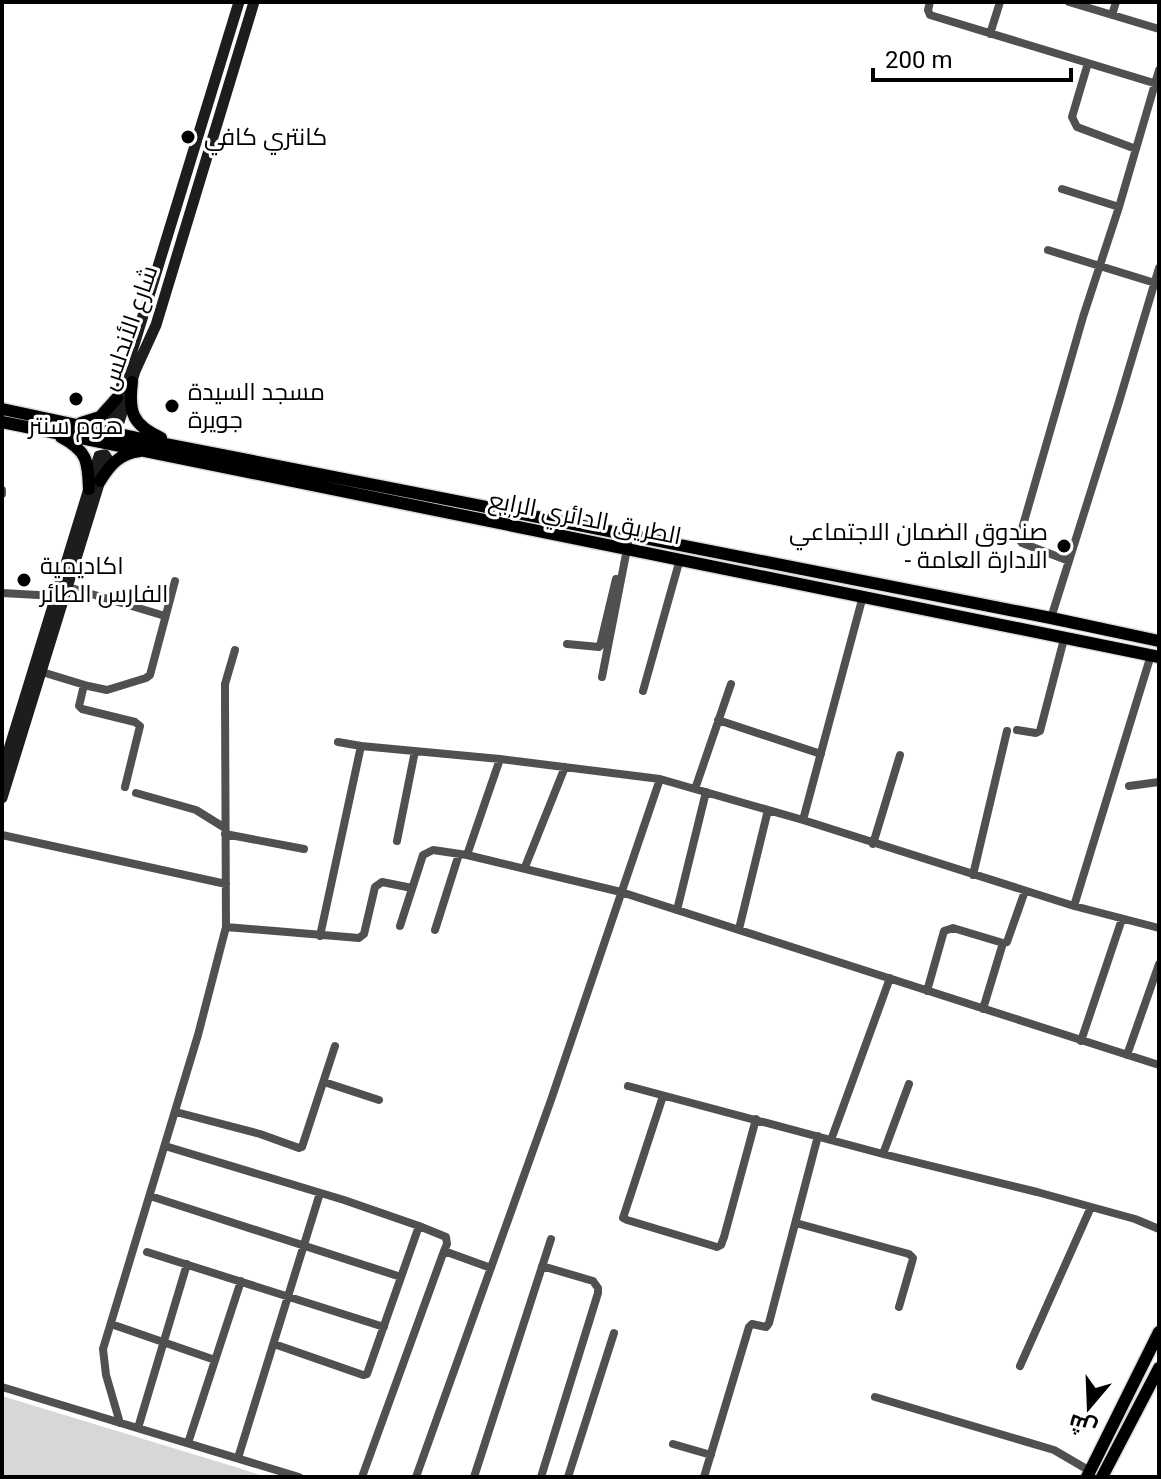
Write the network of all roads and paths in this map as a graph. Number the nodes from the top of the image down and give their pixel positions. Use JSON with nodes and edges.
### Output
{"nodes":[{"id":1,"x":239,"y":2,"type":"edge"},
{"id":2,"x":254,"y":2,"type":"edge"},
{"id":3,"x":930,"y":2,"type":"edge"},
{"id":4,"x":1000,"y":2,"type":"edge"},
{"id":5,"x":1069,"y":2,"type":"edge"},
{"id":6,"x":1116,"y":2,"type":"edge"},
{"id":7,"x":1112,"y":15,"type":"junction"},
{"id":8,"x":1159,"y":29,"type":"edge"},
{"id":9,"x":990,"y":34,"type":"junction"},
{"id":10,"x":1088,"y":63,"type":"junction"},
{"id":11,"x":1159,"y":70,"type":"edge"},
{"id":12,"x":1157,"y":84,"type":"edge"},
{"id":13,"x":1136,"y":149,"type":"junction"},
{"id":14,"x":1062,"y":189,"type":"dead end"},
{"id":15,"x":1119,"y":207,"type":"junction"},
{"id":16,"x":1048,"y":250,"type":"dead end"},
{"id":17,"x":159,"y":262,"type":"junction"},
{"id":18,"x":1099,"y":266,"type":"junction"},
{"id":19,"x":174,"y":267,"type":"junction"},
{"id":20,"x":1159,"y":268,"type":"edge"},
{"id":21,"x":1155,"y":283,"type":"junction"},
{"id":22,"x":1155,"y":296,"type":"edge"},
{"id":23,"x":132,"y":382,"type":"junction"},
{"id":24,"x":117,"y":398,"type":"junction"},
{"id":25,"x":2,"y":409,"type":"edge"},
{"id":26,"x":2,"y":422,"type":"edge"},
{"id":27,"x":77,"y":424,"type":"junction"},
{"id":28,"x":51,"y":432,"type":"junction"},
{"id":29,"x":183,"y":448,"type":"junction"},
{"id":30,"x":147,"y":451,"type":"junction"},
{"id":31,"x":95,"y":485,"type":"junction"},
{"id":32,"x":626,"y":544,"type":"junction"},
{"id":33,"x":680,"y":559,"type":"junction"},
{"id":34,"x":1069,"y":561,"type":"junction"},
{"id":35,"x":825,"y":574,"type":"junction"},
{"id":36,"x":175,"y":581,"type":"dead end"},
{"id":37,"x":68,"y":587,"type":"junction"},
{"id":38,"x":820,"y":587,"type":"junction"},
{"id":39,"x":2,"y":593,"type":"edge"},
{"id":40,"x":56,"y":596,"type":"junction"},
{"id":41,"x":863,"y":596,"type":"junction"},
{"id":42,"x":165,"y":616,"type":"junction"},
{"id":43,"x":1051,"y":618,"type":"junction"},
{"id":44,"x":1064,"y":639,"type":"junction"},
{"id":45,"x":1159,"y":641,"type":"edge"},
{"id":46,"x":567,"y":644,"type":"dead end"},
{"id":47,"x":44,"y":650,"type":"junction"},
{"id":48,"x":235,"y":650,"type":"dead end"},
{"id":49,"x":1155,"y":656,"type":"edge"},
{"id":50,"x":42,"y":672,"type":"junction"},
{"id":51,"x":602,"y":677,"type":"dead end"},
{"id":52,"x":731,"y":684,"type":"dead end"},
{"id":53,"x":84,"y":685,"type":"junction"},
{"id":54,"x":643,"y":691,"type":"dead end"},
{"id":55,"x":718,"y":720,"type":"junction"},
{"id":56,"x":338,"y":742,"type":"dead end"},
{"id":57,"x":361,"y":746,"type":"junction"},
{"id":58,"x":415,"y":751,"type":"junction"},
{"id":59,"x":821,"y":754,"type":"junction"},
{"id":60,"x":900,"y":755,"type":"dead end"},
{"id":61,"x":500,"y":759,"type":"junction"},
{"id":62,"x":565,"y":767,"type":"junction"},
{"id":63,"x":2,"y":772,"type":"edge"},
{"id":64,"x":660,"y":779,"type":"junction"},
{"id":65,"x":1159,"y":782,"type":"edge"},
{"id":66,"x":1129,"y":786,"type":"dead end"},
{"id":67,"x":125,"y":787,"type":"dead end"},
{"id":68,"x":695,"y":789,"type":"junction"},
{"id":69,"x":706,"y":792,"type":"junction"},
{"id":70,"x":136,"y":793,"type":"dead end"},
{"id":71,"x":2,"y":798,"type":"edge"},
{"id":72,"x":768,"y":810,"type":"junction"},
{"id":73,"x":803,"y":820,"type":"junction"},
{"id":74,"x":225,"y":831,"type":"junction"},
{"id":75,"x":2,"y":835,"type":"edge"},
{"id":76,"x":397,"y":841,"type":"dead end"},
{"id":77,"x":873,"y":844,"type":"junction"},
{"id":78,"x":304,"y":849,"type":"dead end"},
{"id":79,"x":463,"y":854,"type":"junction"},
{"id":80,"x":525,"y":867,"type":"junction"},
{"id":81,"x":973,"y":875,"type":"junction"},
{"id":82,"x":226,"y":884,"type":"junction"},
{"id":83,"x":412,"y":888,"type":"junction"},
{"id":84,"x":1025,"y":891,"type":"junction"},
{"id":85,"x":621,"y":892,"type":"junction"},
{"id":86,"x":1074,"y":906,"type":"junction"},
{"id":87,"x":677,"y":910,"type":"junction"},
{"id":88,"x":1122,"y":919,"type":"junction"},
{"id":89,"x":400,"y":926,"type":"dead end"},
{"id":90,"x":226,"y":927,"type":"junction"},
{"id":91,"x":1159,"y":928,"type":"edge"},
{"id":92,"x":739,"y":929,"type":"junction"},
{"id":93,"x":435,"y":930,"type":"dead end"},
{"id":94,"x":320,"y":936,"type":"junction"},
{"id":95,"x":1003,"y":943,"type":"junction"},
{"id":96,"x":1159,"y":964,"type":"edge"},
{"id":97,"x":890,"y":978,"type":"junction"},
{"id":98,"x":927,"y":991,"type":"junction"},
{"id":99,"x":983,"y":1009,"type":"junction"},
{"id":100,"x":1081,"y":1041,"type":"junction"},
{"id":101,"x":335,"y":1046,"type":"dead end"},
{"id":102,"x":1127,"y":1055,"type":"junction"},
{"id":103,"x":1159,"y":1065,"type":"edge"},
{"id":104,"x":324,"y":1082,"type":"junction"},
{"id":105,"x":909,"y":1084,"type":"dead end"},
{"id":106,"x":628,"y":1086,"type":"dead end"},
{"id":107,"x":663,"y":1096,"type":"junction"},
{"id":108,"x":379,"y":1100,"type":"dead end"},
{"id":109,"x":176,"y":1112,"type":"junction"},
{"id":110,"x":756,"y":1119,"type":"junction"},
{"id":111,"x":818,"y":1136,"type":"junction"},
{"id":112,"x":831,"y":1140,"type":"junction"},
{"id":113,"x":165,"y":1146,"type":"junction"},
{"id":114,"x":883,"y":1154,"type":"junction"},
{"id":115,"x":320,"y":1193,"type":"junction"},
{"id":116,"x":150,"y":1196,"type":"junction"},
{"id":117,"x":1091,"y":1207,"type":"junction"},
{"id":118,"x":796,"y":1223,"type":"junction"},
{"id":119,"x":419,"y":1226,"type":"junction"},
{"id":120,"x":1159,"y":1229,"type":"edge"},
{"id":121,"x":551,"y":1239,"type":"dead end"},
{"id":122,"x":304,"y":1245,"type":"junction"},
{"id":123,"x":444,"y":1251,"type":"junction"},
{"id":124,"x":147,"y":1252,"type":"dead end"},
{"id":125,"x":187,"y":1264,"type":"junction"},
{"id":126,"x":542,"y":1266,"type":"junction"},
{"id":127,"x":491,"y":1268,"type":"junction"},
{"id":128,"x":401,"y":1277,"type":"junction"},
{"id":129,"x":241,"y":1281,"type":"junction"},
{"id":130,"x":288,"y":1296,"type":"junction"},
{"id":131,"x":899,"y":1307,"type":"dead end"},
{"id":132,"x":111,"y":1324,"type":"junction"},
{"id":133,"x":384,"y":1327,"type":"junction"},
{"id":134,"x":1159,"y":1332,"type":"edge"},
{"id":135,"x":614,"y":1333,"type":"dead end"},
{"id":136,"x":163,"y":1342,"type":"junction"},
{"id":137,"x":274,"y":1344,"type":"junction"},
{"id":138,"x":215,"y":1360,"type":"junction"},
{"id":139,"x":1020,"y":1366,"type":"dead end"},
{"id":140,"x":1159,"y":1368,"type":"edge"},
{"id":141,"x":2,"y":1387,"type":"edge"},
{"id":142,"x":875,"y":1397,"type":"dead end"},
{"id":143,"x":120,"y":1423,"type":"junction"},
{"id":144,"x":138,"y":1428,"type":"junction"},
{"id":145,"x":188,"y":1443,"type":"junction"},
{"id":146,"x":673,"y":1444,"type":"dead end"},
{"id":147,"x":711,"y":1455,"type":"junction"},
{"id":148,"x":238,"y":1458,"type":"junction"},
{"id":149,"x":1093,"y":1475,"type":"edge"},
{"id":150,"x":299,"y":1477,"type":"edge"},
{"id":151,"x":362,"y":1477,"type":"edge"},
{"id":152,"x":416,"y":1477,"type":"edge"},
{"id":153,"x":474,"y":1477,"type":"edge"},
{"id":154,"x":541,"y":1477,"type":"edge"},
{"id":155,"x":568,"y":1477,"type":"edge"},
{"id":156,"x":704,"y":1477,"type":"edge"}],
"edges":[{"from":1,"to":17,"type":"main road","name":"شارع الأندلس"},
{"from":2,"to":19,"type":"main road","name":"شارع الأندلس"},
{"from":3,"to":9,"type":"street"},
{"from":4,"to":9,"type":"street"},
{"from":5,"to":7,"type":"street"},
{"from":6,"to":7,"type":"street"},
{"from":7,"to":8,"type":"street"},
{"from":9,"to":10,"type":"street"},
{"from":10,"to":12,"type":"street"},
{"from":10,"to":13,"type":"street"},
{"from":11,"to":12,"type":"street"},
{"from":12,"to":13,"type":"street"},
{"from":13,"to":15,"type":"street"},
{"from":14,"to":15,"type":"street"},
{"from":15,"to":18,"type":"street"},
{"from":16,"to":18,"type":"street"},
{"from":17,"to":19,"type":"main road"},
{"from":17,"to":24,"type":"main road","name":"شارع الأندلس"},
{"from":18,"to":21,"type":"street"},
{"from":18,"to":34,"type":"street"},
{"from":19,"to":23,"type":"main road","name":"شارع الأندلس"},
{"from":20,"to":21,"type":"street"},
{"from":21,"to":22,"type":"street"},
{"from":22,"to":34,"type":"street"},
{"from":23,"to":24,"type":"main road","name":"شارع الأندلس"},
{"from":23,"to":29,"type":"main road"},
{"from":24,"to":27,"type":"main road"},
{"from":25,"to":27,"type":"main road","name":"الطريق الدائري الرابع"},
{"from":26,"to":28,"type":"main road","name":"الطريق الدائري الرابع"},
{"from":27,"to":29,"type":"main road","name":"الطريق الدائري الرابع"},
{"from":28,"to":30,"type":"main road","name":"الطريق الدائري الرابع"},
{"from":28,"to":31,"type":"main road"},
{"from":29,"to":32,"type":"main road","name":"الطريق الدائري الرابع"},
{"from":30,"to":31,"type":"main road"},
{"from":30,"to":32,"type":"main road","name":"الطريق الدائري الرابع"},
{"from":31,"to":37,"type":"main road"},
{"from":31,"to":40,"type":"main road"},
{"from":32,"to":33,"type":"main road","name":"الطريق الدائري الرابع"},
{"from":32,"to":35,"type":"main road","name":"الطريق الدائري الرابع"},
{"from":32,"to":46,"type":"street"},
{"from":32,"to":51,"type":"street"},
{"from":33,"to":38,"type":"main road","name":"الطريق الدائري الرابع"},
{"from":33,"to":54,"type":"street"},
{"from":34,"to":43,"type":"street"},
{"from":35,"to":38,"type":"main road"},
{"from":35,"to":43,"type":"main road","name":"الطريق الدائري الرابع"},
{"from":36,"to":42,"type":"street"},
{"from":37,"to":42,"type":"street"},
{"from":37,"to":47,"type":"main road"},
{"from":38,"to":41,"type":"main road","name":"الطريق الدائري الرابع"},
{"from":39,"to":40,"type":"street"},
{"from":40,"to":47,"type":"main road"},
{"from":41,"to":44,"type":"main road","name":"الطريق الدائري الرابع"},
{"from":41,"to":59,"type":"street"},
{"from":42,"to":53,"type":"street"},
{"from":43,"to":45,"type":"main road","name":"الطريق الدائري الرابع"},
{"from":44,"to":49,"type":"main road","name":"الطريق الدائري الرابع"},
{"from":44,"to":81,"type":"street"},
{"from":47,"to":50,"type":"main road"},
{"from":47,"to":63,"type":"main road"},
{"from":48,"to":74,"type":"street"},
{"from":49,"to":86,"type":"street"},
{"from":50,"to":53,"type":"street"},
{"from":50,"to":71,"type":"main road"},
{"from":52,"to":55,"type":"street"},
{"from":53,"to":67,"type":"street"},
{"from":55,"to":59,"type":"street"},
{"from":55,"to":68,"type":"street"},
{"from":56,"to":57,"type":"street"},
{"from":57,"to":58,"type":"street"},
{"from":57,"to":94,"type":"street"},
{"from":58,"to":61,"type":"street"},
{"from":58,"to":76,"type":"street"},
{"from":59,"to":73,"type":"street"},
{"from":60,"to":77,"type":"street"},
{"from":61,"to":62,"type":"street"},
{"from":61,"to":79,"type":"street"},
{"from":62,"to":64,"type":"street"},
{"from":62,"to":80,"type":"street"},
{"from":64,"to":68,"type":"street"},
{"from":64,"to":85,"type":"street"},
{"from":65,"to":66,"type":"street"},
{"from":68,"to":69,"type":"street"},
{"from":69,"to":72,"type":"street"},
{"from":69,"to":87,"type":"street"},
{"from":70,"to":74,"type":"street"},
{"from":72,"to":73,"type":"street"},
{"from":72,"to":92,"type":"street"},
{"from":73,"to":77,"type":"street"},
{"from":74,"to":78,"type":"street"},
{"from":74,"to":82,"type":"street"},
{"from":75,"to":82,"type":"street"},
{"from":77,"to":81,"type":"street"},
{"from":79,"to":80,"type":"street"},
{"from":79,"to":83,"type":"street"},
{"from":79,"to":93,"type":"street"},
{"from":80,"to":85,"type":"street"},
{"from":81,"to":84,"type":"street"},
{"from":82,"to":90,"type":"street"},
{"from":83,"to":89,"type":"street"},
{"from":83,"to":94,"type":"street"},
{"from":84,"to":86,"type":"street"},
{"from":84,"to":95,"type":"street"},
{"from":85,"to":87,"type":"street"},
{"from":85,"to":127,"type":"street"},
{"from":86,"to":88,"type":"street"},
{"from":87,"to":92,"type":"street"},
{"from":88,"to":91,"type":"street"},
{"from":88,"to":100,"type":"street"},
{"from":90,"to":94,"type":"street"},
{"from":90,"to":109,"type":"street"},
{"from":92,"to":97,"type":"street"},
{"from":95,"to":98,"type":"street"},
{"from":95,"to":99,"type":"street"},
{"from":96,"to":102,"type":"street"},
{"from":97,"to":98,"type":"street"},
{"from":97,"to":112,"type":"street"},
{"from":98,"to":99,"type":"street"},
{"from":99,"to":100,"type":"street"},
{"from":100,"to":102,"type":"street"},
{"from":101,"to":104,"type":"street"},
{"from":102,"to":103,"type":"street"},
{"from":104,"to":108,"type":"street"},
{"from":104,"to":109,"type":"street"},
{"from":105,"to":114,"type":"street"},
{"from":106,"to":107,"type":"street"},
{"from":107,"to":110,"type":"street"},
{"from":107,"to":110,"type":"street"},
{"from":109,"to":113,"type":"street"},
{"from":110,"to":111,"type":"street"},
{"from":111,"to":112,"type":"street"},
{"from":111,"to":118,"type":"street"},
{"from":112,"to":114,"type":"street"},
{"from":113,"to":115,"type":"street"},
{"from":113,"to":116,"type":"street"},
{"from":114,"to":117,"type":"street"},
{"from":115,"to":119,"type":"street"},
{"from":115,"to":122,"type":"street"},
{"from":116,"to":122,"type":"street"},
{"from":116,"to":132,"type":"street"},
{"from":117,"to":120,"type":"street"},
{"from":117,"to":139,"type":"street"},
{"from":118,"to":131,"type":"street"},
{"from":118,"to":147,"type":"street"},
{"from":119,"to":123,"type":"street"},
{"from":119,"to":128,"type":"street"},
{"from":121,"to":126,"type":"street"},
{"from":122,"to":128,"type":"street"},
{"from":122,"to":130,"type":"street"},
{"from":123,"to":127,"type":"street"},
{"from":123,"to":151,"type":"street"},
{"from":124,"to":125,"type":"street"},
{"from":125,"to":129,"type":"street"},
{"from":125,"to":136,"type":"street"},
{"from":126,"to":153,"type":"street"},
{"from":126,"to":154,"type":"street"},
{"from":127,"to":152,"type":"street"},
{"from":128,"to":133,"type":"street"},
{"from":129,"to":130,"type":"street"},
{"from":129,"to":138,"type":"street"},
{"from":130,"to":133,"type":"street"},
{"from":130,"to":137,"type":"street"},
{"from":132,"to":136,"type":"street"},
{"from":132,"to":143,"type":"street"},
{"from":133,"to":137,"type":"street"},
{"from":134,"to":149,"type":"main road"},
{"from":135,"to":155,"type":"street"},
{"from":136,"to":138,"type":"street"},
{"from":136,"to":144,"type":"street"},
{"from":137,"to":148,"type":"street"},
{"from":138,"to":145,"type":"street"},
{"from":140,"to":149,"type":"main road"},
{"from":141,"to":143,"type":"street"},
{"from":142,"to":149,"type":"street"},
{"from":143,"to":144,"type":"street"},
{"from":144,"to":145,"type":"street"},
{"from":145,"to":148,"type":"street"},
{"from":146,"to":147,"type":"street"},
{"from":147,"to":156,"type":"street"},
{"from":148,"to":150,"type":"street"}]}
